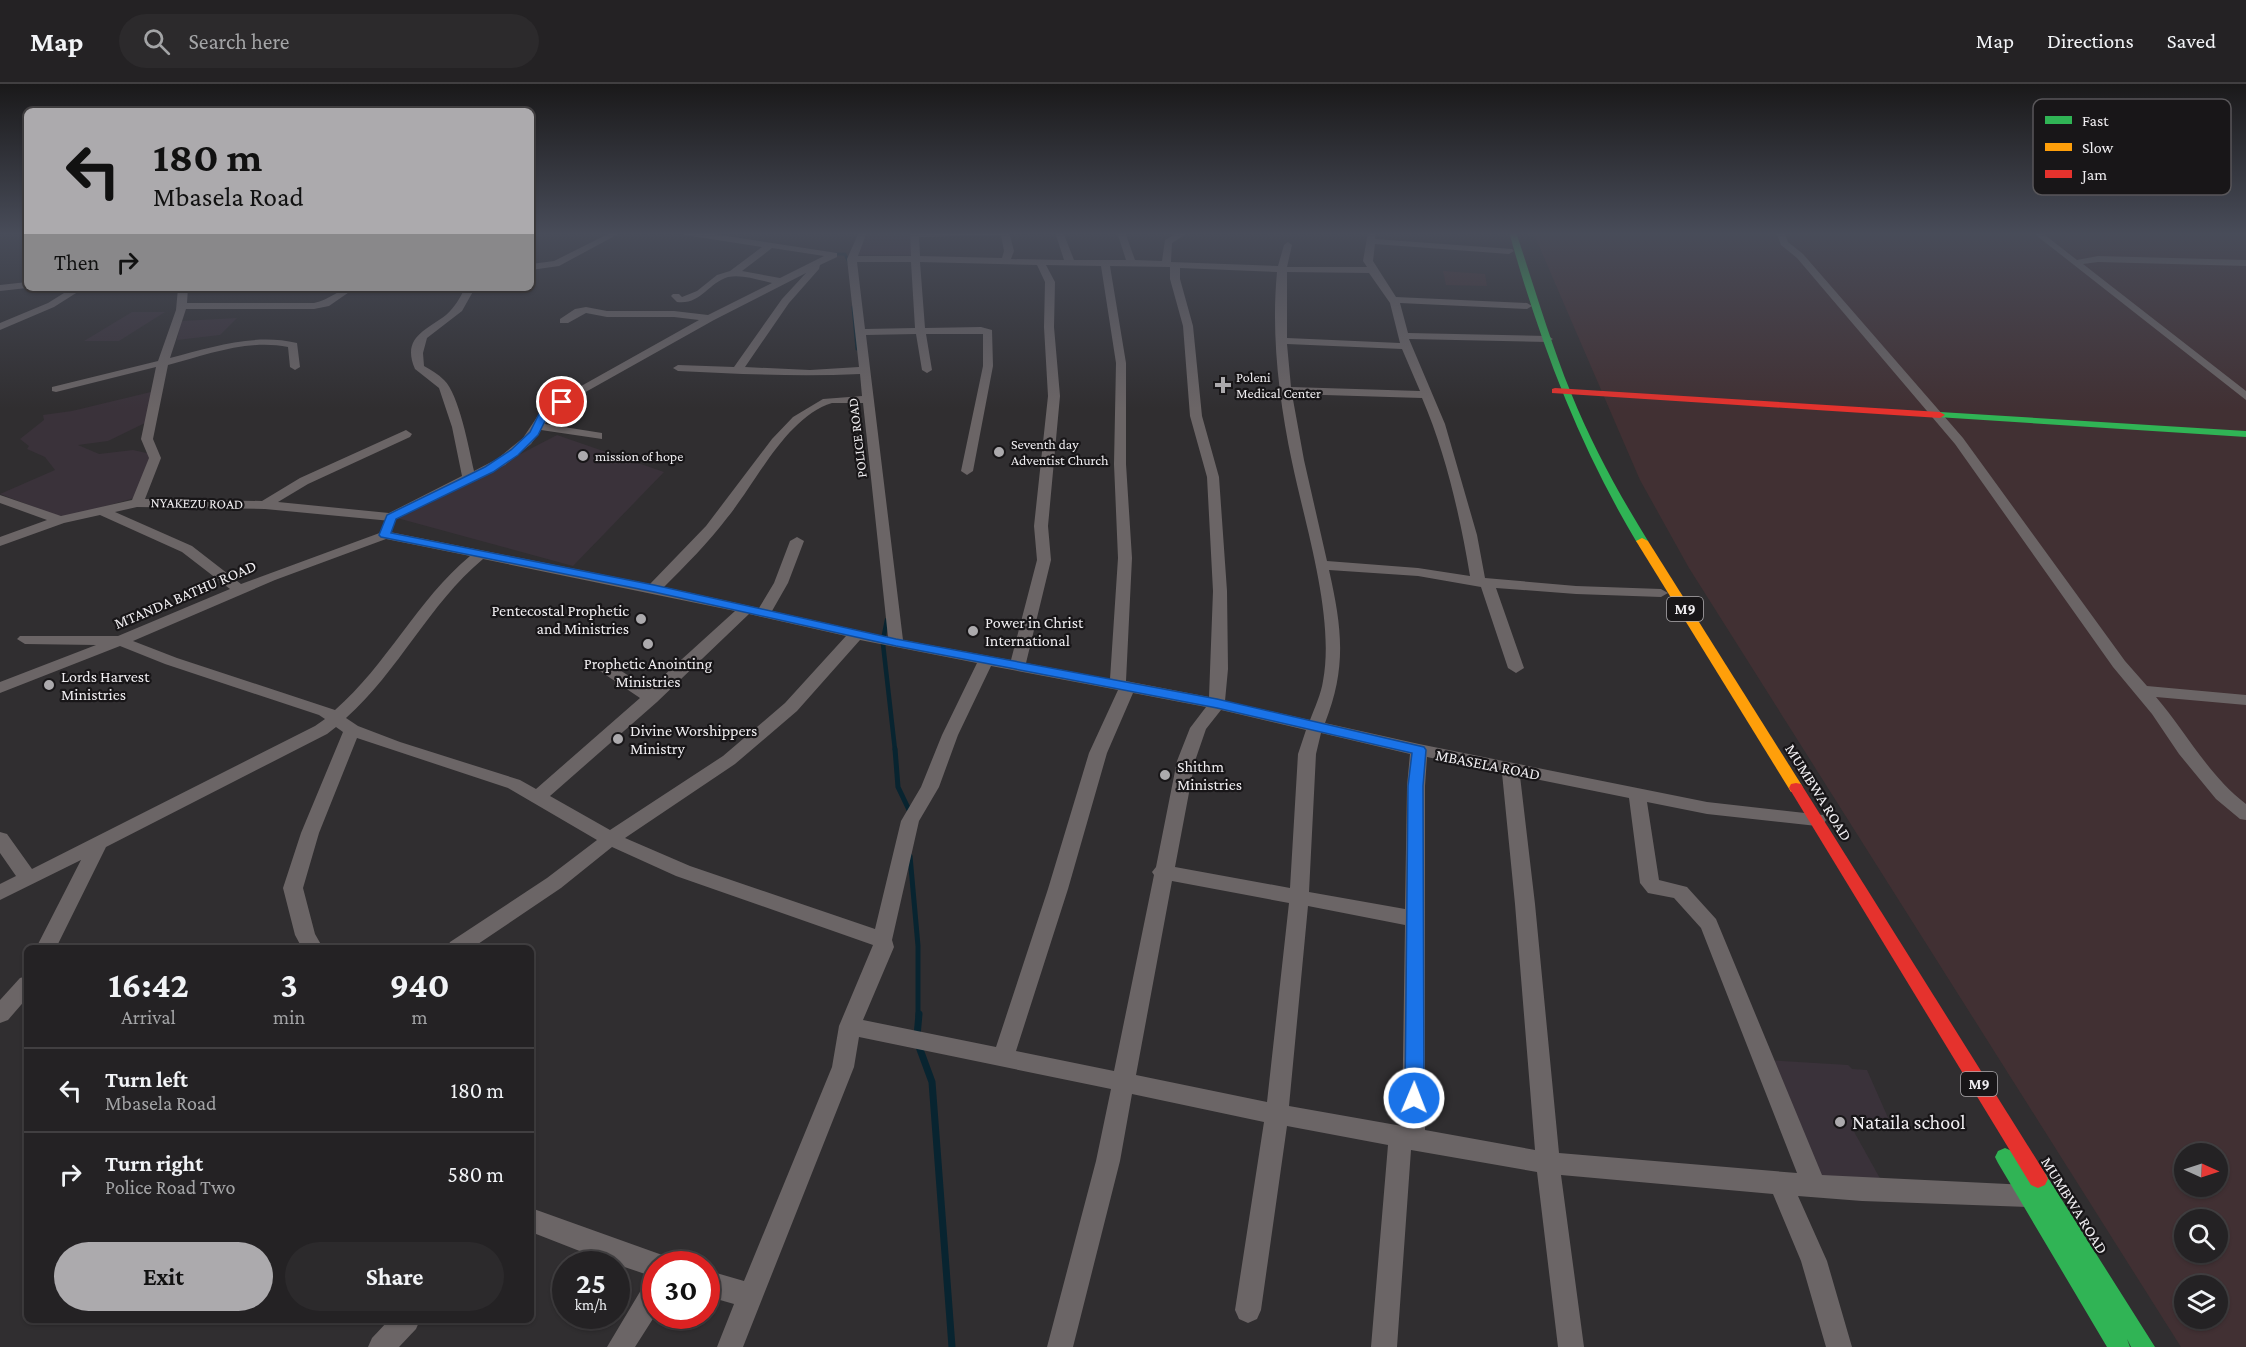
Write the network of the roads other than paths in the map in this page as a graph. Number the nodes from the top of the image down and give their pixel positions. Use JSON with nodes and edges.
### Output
{"nodes":[{"id":1,"x":74,"y":291,"type":"edge"},
{"id":2,"x":183,"y":291,"type":"edge"},
{"id":3,"x":346,"y":291,"type":"edge"},
{"id":4,"x":468,"y":291,"type":"edge"},
{"id":5,"x":704,"y":291,"type":"edge"},
{"id":6,"x":760,"y":291,"type":"edge"},
{"id":7,"x":795,"y":291,"type":"edge"},
{"id":8,"x":856,"y":291,"type":"edge"},
{"id":9,"x":918,"y":291,"type":"edge"},
{"id":10,"x":1050,"y":291,"type":"edge"},
{"id":11,"x":1108,"y":291,"type":"edge"},
{"id":12,"x":1179,"y":291,"type":"edge"},
{"id":13,"x":1282,"y":291,"type":"edge"},
{"id":14,"x":1387,"y":291,"type":"edge"},
{"id":15,"x":1522,"y":291,"type":"edge"},
{"id":16,"x":1529,"y":291,"type":"edge"},
{"id":17,"x":1830,"y":291,"type":"edge"},
{"id":18,"x":2111,"y":291,"type":"edge"},
{"id":19,"x":676,"y":296,"type":"dead end"},
{"id":20,"x":1394,"y":300,"type":"junction"},
{"id":21,"x":182,"y":306,"type":"junction"},
{"id":22,"x":1527,"y":306,"type":"junction"},
{"id":23,"x":710,"y":318,"type":"junction"},
{"id":24,"x":564,"y":321,"type":"dead end"},
{"id":25,"x":0,"y":327,"type":"edge"},
{"id":26,"x":920,"y":330,"type":"junction"},
{"id":27,"x":860,"y":332,"type":"junction"},
{"id":28,"x":1542,"y":339,"type":"junction"},
{"id":29,"x":1282,"y":341,"type":"junction"},
{"id":30,"x":1404,"y":341,"type":"junction"},
{"id":31,"x":163,"y":363,"type":"junction"},
{"id":32,"x":295,"y":367,"type":"dead end"},
{"id":33,"x":678,"y":368,"type":"dead end"},
{"id":34,"x":864,"y":370,"type":"junction"},
{"id":35,"x":927,"y":370,"type":"dead end"},
{"id":36,"x":737,"y":371,"type":"junction"},
{"id":37,"x":56,"y":389,"type":"dead end"},
{"id":38,"x":1286,"y":390,"type":"junction"},
{"id":39,"x":1560,"y":391,"type":"junction"},
{"id":40,"x":1427,"y":395,"type":"junction"},
{"id":41,"x":2246,"y":397,"type":"edge"},
{"id":42,"x":867,"y":399,"type":"junction"},
{"id":43,"x":1937,"y":414,"type":"junction"},
{"id":44,"x":537,"y":426,"type":"junction"},
{"id":45,"x":406,"y":434,"type":"dead end"},
{"id":46,"x":2246,"y":434,"type":"edge"},
{"id":47,"x":598,"y":436,"type":"dead end"},
{"id":48,"x":967,"y":471,"type":"dead end"},
{"id":49,"x":469,"y":478,"type":"junction"},
{"id":50,"x":0,"y":499,"type":"edge"},
{"id":51,"x":137,"y":503,"type":"junction"},
{"id":52,"x":264,"y":505,"type":"junction"},
{"id":53,"x":100,"y":510,"type":"junction"},
{"id":54,"x":391,"y":517,"type":"junction"},
{"id":55,"x":60,"y":520,"type":"junction"},
{"id":56,"x":385,"y":535,"type":"junction"},
{"id":57,"x":797,"y":541,"type":"dead end"},
{"id":58,"x":0,"y":542,"type":"edge"},
{"id":59,"x":482,"y":553,"type":"junction"},
{"id":60,"x":1323,"y":565,"type":"junction"},
{"id":61,"x":1483,"y":582,"type":"junction"},
{"id":62,"x":654,"y":589,"type":"junction"},
{"id":63,"x":240,"y":590,"type":"junction"},
{"id":64,"x":1661,"y":593,"type":"junction"},
{"id":65,"x":745,"y":610,"type":"junction"},
{"id":66,"x":763,"y":614,"type":"junction"},
{"id":67,"x":857,"y":634,"type":"junction"},
{"id":68,"x":25,"y":639,"type":"dead end"},
{"id":69,"x":120,"y":641,"type":"junction"},
{"id":70,"x":896,"y":643,"type":"junction"},
{"id":71,"x":986,"y":660,"type":"junction"},
{"id":72,"x":1018,"y":665,"type":"junction"},
{"id":73,"x":603,"y":666,"type":"dead end"},
{"id":74,"x":1516,"y":668,"type":"dead end"},
{"id":75,"x":1123,"y":685,"type":"junction"},
{"id":76,"x":0,"y":688,"type":"edge"},
{"id":77,"x":2142,"y":691,"type":"junction"},
{"id":78,"x":651,"y":698,"type":"junction"},
{"id":79,"x":2246,"y":700,"type":"edge"},
{"id":80,"x":1217,"y":704,"type":"junction"},
{"id":81,"x":344,"y":724,"type":"junction"},
{"id":82,"x":1314,"y":727,"type":"junction"},
{"id":83,"x":1419,"y":750,"type":"junction"},
{"id":84,"x":1510,"y":768,"type":"junction"},
{"id":85,"x":1637,"y":794,"type":"junction"},
{"id":86,"x":539,"y":796,"type":"junction"},
{"id":87,"x":2246,"y":814,"type":"edge"},
{"id":88,"x":1808,"y":819,"type":"junction"},
{"id":89,"x":0,"y":838,"type":"edge"},
{"id":90,"x":610,"y":839,"type":"junction"},
{"id":91,"x":100,"y":841,"type":"junction"},
{"id":92,"x":1824,"y":860,"type":"dead end"},
{"id":93,"x":1162,"y":872,"type":"junction"},
{"id":94,"x":27,"y":878,"type":"junction"},
{"id":95,"x":0,"y":893,"type":"edge"},
{"id":96,"x":1299,"y":898,"type":"junction"},
{"id":97,"x":1416,"y":919,"type":"junction"},
{"id":98,"x":882,"y":940,"type":"junction"},
{"id":99,"x":48,"y":945,"type":"edge"},
{"id":100,"x":311,"y":945,"type":"edge"},
{"id":101,"x":461,"y":945,"type":"edge"},
{"id":102,"x":24,"y":987,"type":"edge"},
{"id":103,"x":0,"y":1014,"type":"edge"},
{"id":104,"x":850,"y":1026,"type":"junction"},
{"id":105,"x":1003,"y":1057,"type":"junction"},
{"id":106,"x":1122,"y":1082,"type":"junction"},
{"id":107,"x":1278,"y":1114,"type":"junction"},
{"id":108,"x":1407,"y":1139,"type":"junction"},
{"id":109,"x":1997,"y":1145,"type":"dead end"},
{"id":110,"x":1548,"y":1163,"type":"junction"},
{"id":111,"x":1781,"y":1184,"type":"junction"},
{"id":112,"x":1814,"y":1186,"type":"junction"},
{"id":113,"x":2029,"y":1196,"type":"junction"},
{"id":114,"x":534,"y":1221,"type":"edge"},
{"id":115,"x":642,"y":1260,"type":"edge"},
{"id":116,"x":720,"y":1287,"type":"edge"},
{"id":117,"x":750,"y":1296,"type":"junction"},
{"id":118,"x":1248,"y":1310,"type":"dead end"},
{"id":119,"x":642,"y":1312,"type":"edge"},
{"id":120,"x":404,"y":1323,"type":"edge"},
{"id":121,"x":381,"y":1347,"type":"edge"},
{"id":122,"x":620,"y":1347,"type":"edge"},
{"id":123,"x":730,"y":1347,"type":"edge"},
{"id":124,"x":1060,"y":1347,"type":"edge"},
{"id":125,"x":1384,"y":1347,"type":"edge"},
{"id":126,"x":1570,"y":1347,"type":"edge"},
{"id":127,"x":1839,"y":1347,"type":"edge"},
{"id":128,"x":2119,"y":1347,"type":"edge"},
{"id":129,"x":2144,"y":1347,"type":"edge"}],
"edges":[{"from":1,"to":25,"type":"street"},
{"from":2,"to":21,"type":"street","name":"NYAKEZU ROAD"},
{"from":3,"to":21,"type":"street"},
{"from":4,"to":49,"type":"street"},
{"from":5,"to":19,"type":"street"},
{"from":6,"to":23,"type":"street"},
{"from":7,"to":36,"type":"street"},
{"from":8,"to":27,"type":"street","name":"POLICE ROAD"},
{"from":9,"to":26,"type":"street"},
{"from":10,"to":72,"type":"street"},
{"from":11,"to":75,"type":"street"},
{"from":12,"to":80,"type":"street"},
{"from":13,"to":29,"type":"street"},
{"from":14,"to":20,"type":"street"},
{"from":15,"to":22,"type":"main road","name":"MUMBWA ROAD","number":"M9"},
{"from":16,"to":28,"type":"main road","name":"MUMBWA ROAD","number":"M9"},
{"from":17,"to":43,"type":"street"},
{"from":18,"to":41,"type":"street"},
{"from":20,"to":22,"type":"street"},
{"from":20,"to":30,"type":"street"},
{"from":21,"to":31,"type":"street","name":"NYAKEZU ROAD"},
{"from":22,"to":28,"type":"main road","name":"MUMBWA ROAD","number":"M9"},
{"from":23,"to":24,"type":"street"},
{"from":23,"to":44,"type":"street"},
{"from":26,"to":27,"type":"street"},
{"from":26,"to":35,"type":"street"},
{"from":26,"to":48,"type":"street"},
{"from":27,"to":34,"type":"street","name":"POLICE ROAD"},
{"from":28,"to":30,"type":"street"},
{"from":28,"to":39,"type":"main road","name":"MUMBWA ROAD","number":"M9"},
{"from":29,"to":30,"type":"street"},
{"from":29,"to":38,"type":"street"},
{"from":30,"to":40,"type":"street"},
{"from":31,"to":32,"type":"street"},
{"from":31,"to":37,"type":"street"},
{"from":31,"to":51,"type":"street","name":"NYAKEZU ROAD"},
{"from":33,"to":36,"type":"street"},
{"from":34,"to":36,"type":"street"},
{"from":34,"to":42,"type":"street","name":"POLICE ROAD"},
{"from":38,"to":40,"type":"street"},
{"from":38,"to":60,"type":"street"},
{"from":39,"to":43,"type":"main road"},
{"from":39,"to":64,"type":"main road","name":"MUMBWA ROAD","number":"M9"},
{"from":39,"to":88,"type":"main road","name":"MUMBWA ROAD","number":"M9"},
{"from":40,"to":61,"type":"street"},
{"from":42,"to":62,"type":"street"},
{"from":42,"to":70,"type":"street","name":"POLICE ROAD"},
{"from":43,"to":46,"type":"main road"},
{"from":43,"to":77,"type":"street"},
{"from":44,"to":47,"type":"street"},
{"from":44,"to":49,"type":"street"},
{"from":45,"to":52,"type":"street"},
{"from":49,"to":54,"type":"street"},
{"from":50,"to":55,"type":"street"},
{"from":51,"to":52,"type":"street","name":"NYAKEZU ROAD"},
{"from":51,"to":53,"type":"street"},
{"from":52,"to":54,"type":"street","name":"NYAKEZU ROAD"},
{"from":53,"to":55,"type":"street"},
{"from":53,"to":63,"type":"street"},
{"from":54,"to":56,"type":"street"},
{"from":55,"to":58,"type":"street"},
{"from":56,"to":59,"type":"street","name":"MBASELA ROAD"},
{"from":56,"to":63,"type":"street","name":"MTANDA BATHU ROAD"},
{"from":57,"to":66,"type":"street"},
{"from":59,"to":62,"type":"street","name":"MBASELA ROAD"},
{"from":59,"to":81,"type":"street"},
{"from":60,"to":61,"type":"street"},
{"from":60,"to":82,"type":"street"},
{"from":61,"to":64,"type":"street"},
{"from":61,"to":74,"type":"street"},
{"from":62,"to":65,"type":"street","name":"MBASELA ROAD"},
{"from":63,"to":69,"type":"street","name":"MTANDA BATHU ROAD"},
{"from":64,"to":88,"type":"main road","name":"MUMBWA ROAD","number":"M9"},
{"from":65,"to":66,"type":"street","name":"MBASELA ROAD"},
{"from":65,"to":78,"type":"street"},
{"from":66,"to":67,"type":"street","name":"MBASELA ROAD"},
{"from":67,"to":70,"type":"street","name":"MBASELA ROAD"},
{"from":67,"to":90,"type":"street"},
{"from":68,"to":69,"type":"street"},
{"from":69,"to":76,"type":"street","name":"MTANDA BATHU ROAD"},
{"from":69,"to":81,"type":"street"},
{"from":70,"to":71,"type":"street","name":"MBASELA ROAD"},
{"from":71,"to":72,"type":"street","name":"MBASELA ROAD"},
{"from":71,"to":98,"type":"street"},
{"from":72,"to":75,"type":"street","name":"MBASELA ROAD"},
{"from":73,"to":78,"type":"street"},
{"from":75,"to":80,"type":"street","name":"MBASELA ROAD"},
{"from":75,"to":105,"type":"street"},
{"from":77,"to":79,"type":"street"},
{"from":77,"to":87,"type":"street"},
{"from":78,"to":86,"type":"street"},
{"from":80,"to":82,"type":"street","name":"MBASELA ROAD"},
{"from":80,"to":93,"type":"street"},
{"from":81,"to":86,"type":"street"},
{"from":81,"to":91,"type":"street"},
{"from":81,"to":100,"type":"street"},
{"from":82,"to":83,"type":"street","name":"MBASELA ROAD"},
{"from":82,"to":96,"type":"street"},
{"from":83,"to":84,"type":"street","name":"MBASELA ROAD"},
{"from":83,"to":97,"type":"street"},
{"from":84,"to":85,"type":"street","name":"MBASELA ROAD"},
{"from":84,"to":110,"type":"street"},
{"from":85,"to":88,"type":"street","name":"MBASELA ROAD"},
{"from":85,"to":112,"type":"street"},
{"from":86,"to":90,"type":"street"},
{"from":88,"to":92,"type":"main road","name":"MUMBWA ROAD","number":"M9"},
{"from":88,"to":129,"type":"main road","name":"MUMBWA ROAD","number":"M9"},
{"from":89,"to":94,"type":"street"},
{"from":90,"to":98,"type":"street"},
{"from":90,"to":101,"type":"street"},
{"from":91,"to":94,"type":"street"},
{"from":91,"to":99,"type":"street"},
{"from":93,"to":96,"type":"street"},
{"from":93,"to":106,"type":"street"},
{"from":94,"to":95,"type":"street"},
{"from":96,"to":97,"type":"street"},
{"from":96,"to":107,"type":"street"},
{"from":97,"to":108,"type":"street"},
{"from":98,"to":104,"type":"street"},
{"from":102,"to":103,"type":"street"},
{"from":104,"to":105,"type":"street"},
{"from":104,"to":117,"type":"street"},
{"from":105,"to":106,"type":"street"},
{"from":106,"to":107,"type":"street"},
{"from":106,"to":124,"type":"street"},
{"from":107,"to":108,"type":"street"},
{"from":107,"to":118,"type":"street"},
{"from":108,"to":110,"type":"street"},
{"from":108,"to":125,"type":"street"},
{"from":109,"to":113,"type":"main road"},
{"from":110,"to":111,"type":"street"},
{"from":110,"to":126,"type":"street"},
{"from":111,"to":112,"type":"street"},
{"from":111,"to":127,"type":"street"},
{"from":112,"to":113,"type":"street"},
{"from":113,"to":128,"type":"main road"},
{"from":114,"to":115,"type":"street"},
{"from":116,"to":117,"type":"street"},
{"from":117,"to":123,"type":"street"},
{"from":119,"to":122,"type":"street"},
{"from":120,"to":121,"type":"street"}]}
